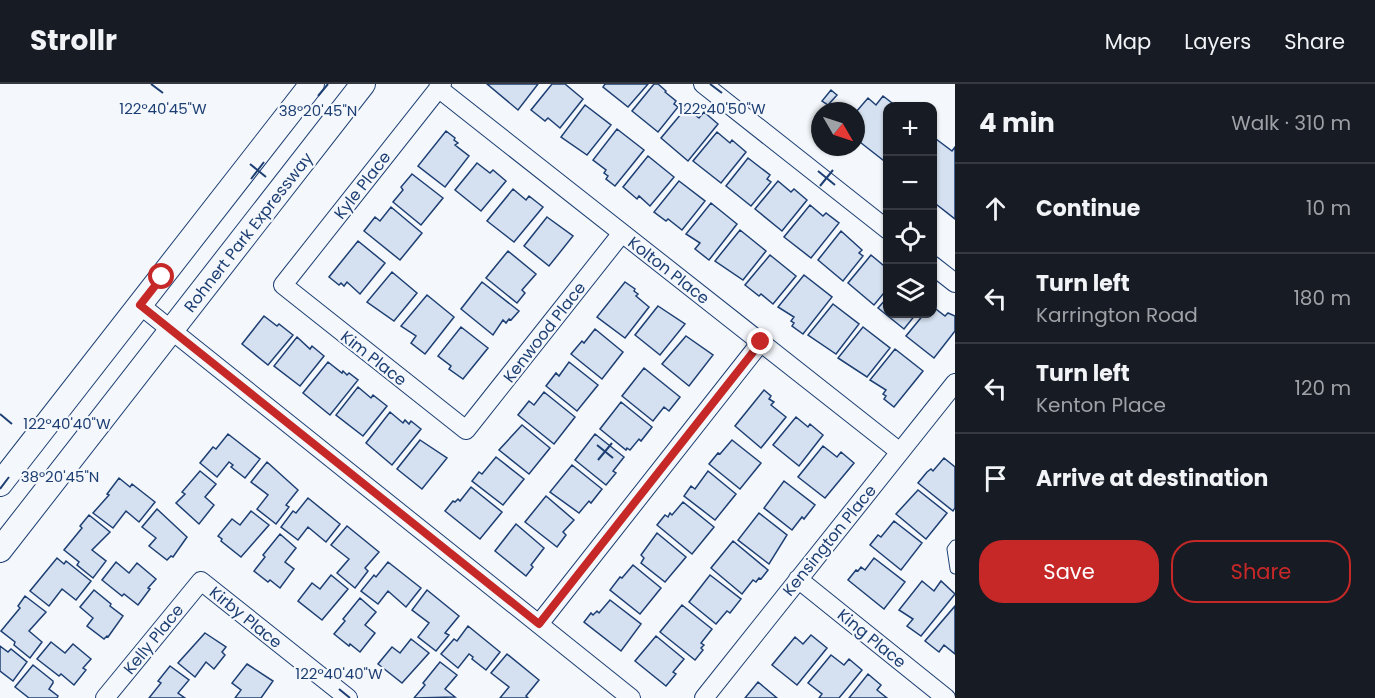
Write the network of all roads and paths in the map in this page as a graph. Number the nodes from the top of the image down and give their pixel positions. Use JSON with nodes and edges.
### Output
{"nodes":[{"id":1,"x":312,"y":84,"type":"edge"},
{"id":2,"x":363,"y":84,"type":"edge"},
{"id":3,"x":703,"y":84,"type":"edge"},
{"id":4,"x":440,"y":86,"type":"edge"},
{"id":5,"x":883,"y":226,"type":"edge"},
{"id":6,"x":622,"y":233,"type":"junction"},
{"id":7,"x":937,"y":269,"type":"edge"},
{"id":8,"x":955,"y":283,"type":"edge"},
{"id":9,"x":283,"y":285,"type":"joint"},
{"id":10,"x":140,"y":305,"type":"junction"},
{"id":11,"x":172,"y":331,"type":"junction"},
{"id":12,"x":761,"y":342,"type":"junction"},
{"id":13,"x":955,"y":383,"type":"edge"},
{"id":14,"x":466,"y":430,"type":"joint"},
{"id":15,"x":900,"y":452,"type":"junction"},
{"id":16,"x":0,"y":484,"type":"edge"},
{"id":17,"x":955,"y":545,"type":"edge"},
{"id":18,"x":0,"y":550,"type":"edge"},
{"id":19,"x":955,"y":569,"type":"edge"},
{"id":20,"x":798,"y":579,"type":"junction"},
{"id":21,"x":201,"y":581,"type":"joint"},
{"id":22,"x":539,"y":624,"type":"junction"},
{"id":23,"x":105,"y":698,"type":"edge"},
{"id":24,"x":348,"y":698,"type":"edge"},
{"id":25,"x":631,"y":698,"type":"edge"},
{"id":26,"x":704,"y":698,"type":"edge"},
{"id":27,"x":946,"y":698,"type":"edge"}],
"edges":[{"from":1,"to":10,"type":"main road"},
{"from":2,"to":11,"type":"main road","name":"Rohnert Park Expressway"},
{"from":3,"to":5,"type":"street"},
{"from":4,"to":6,"type":"street","name":"Kolton Place"},
{"from":4,"to":9,"type":"street","name":"Kyle Place"},
{"from":6,"to":12,"type":"street","name":"Kolton Place"},
{"from":6,"to":14,"type":"street","name":"Kenwood Place"},
{"from":7,"to":8,"type":"street"},
{"from":9,"to":14,"type":"street","name":"Kim Place"},
{"from":10,"to":11,"type":"street"},
{"from":10,"to":16,"type":"main road"},
{"from":11,"to":18,"type":"main road","name":"Rohnert Park Expressway"},
{"from":11,"to":22,"type":"street"},
{"from":12,"to":15,"type":"street","name":"Kolton Place"},
{"from":12,"to":22,"type":"street"},
{"from":13,"to":15,"type":"street","name":"Kensington Place"},
{"from":15,"to":20,"type":"street","name":"Kensington Place"},
{"from":17,"to":19,"type":"lane"},
{"from":20,"to":26,"type":"street","name":"Kensington Place"},
{"from":20,"to":27,"type":"street","name":"King Place"},
{"from":21,"to":23,"type":"street","name":"Kelly Place"},
{"from":21,"to":24,"type":"street","name":"Kirby Place"},
{"from":22,"to":25,"type":"street"}]}
